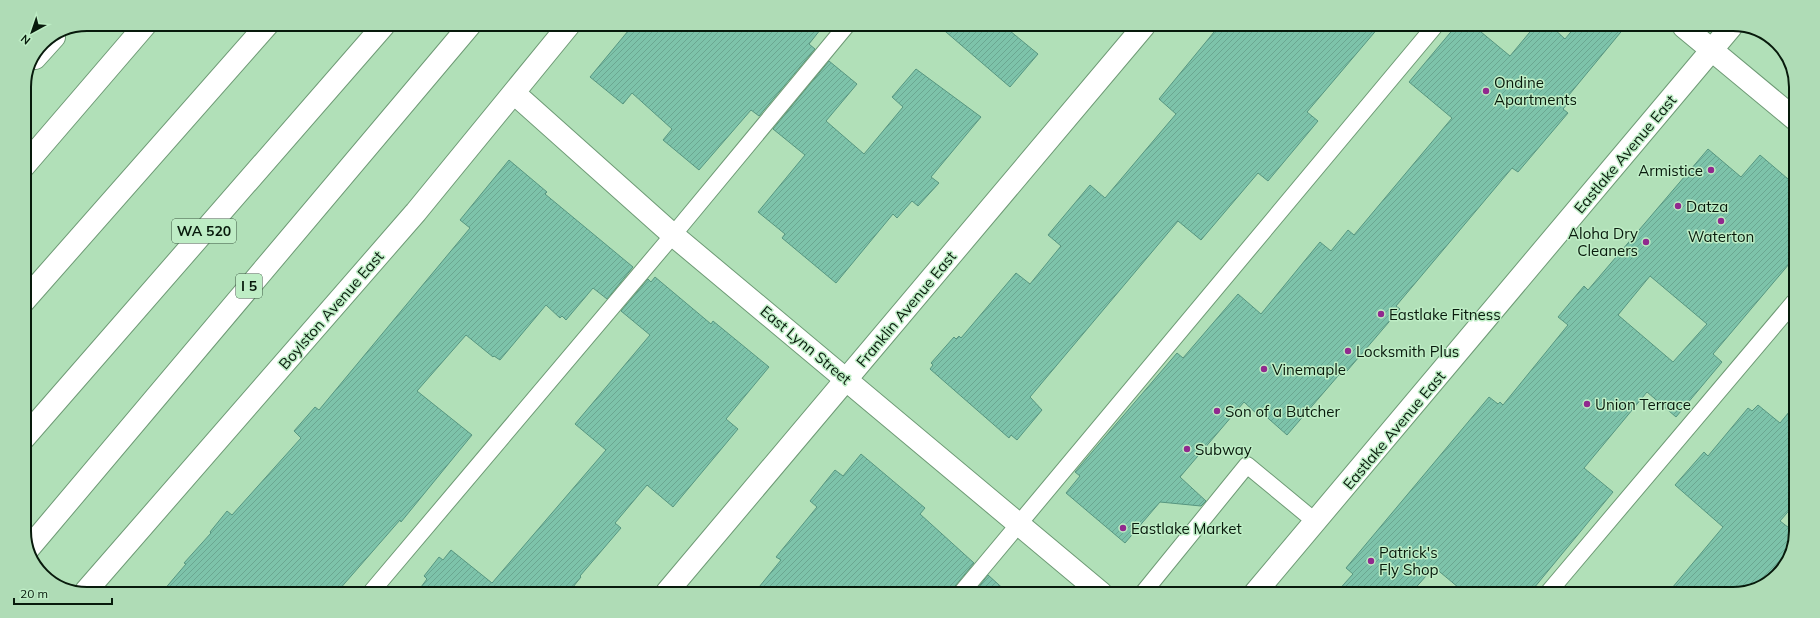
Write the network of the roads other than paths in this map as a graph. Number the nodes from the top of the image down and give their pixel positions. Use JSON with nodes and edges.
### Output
{"nodes":[{"id":1,"x":140,"y":31,"type":"edge"},
{"id":2,"x":262,"y":31,"type":"edge"},
{"id":3,"x":379,"y":31,"type":"edge"},
{"id":4,"x":465,"y":31,"type":"edge"},
{"id":5,"x":564,"y":31,"type":"edge"},
{"id":6,"x":843,"y":31,"type":"edge"},
{"id":7,"x":1140,"y":31,"type":"edge"},
{"id":8,"x":1431,"y":31,"type":"edge"},
{"id":9,"x":1689,"y":31,"type":"edge"},
{"id":10,"x":1729,"y":31,"type":"edge"},
{"id":11,"x":1712,"y":51,"type":"junction"},
{"id":12,"x":514,"y":92,"type":"junction"},
{"id":13,"x":1789,"y":114,"type":"edge"},
{"id":14,"x":31,"y":158,"type":"edge"},
{"id":15,"x":673,"y":234,"type":"junction"},
{"id":16,"x":31,"y":294,"type":"edge"},
{"id":17,"x":1789,"y":308,"type":"edge"},
{"id":18,"x":847,"y":379,"type":"junction"},
{"id":19,"x":31,"y":430,"type":"edge"},
{"id":20,"x":1316,"y":522,"type":"junction"},
{"id":21,"x":1019,"y":525,"type":"junction"},
{"id":22,"x":33,"y":544,"type":"edge"},
{"id":23,"x":89,"y":587,"type":"edge"},
{"id":24,"x":375,"y":587,"type":"edge"},
{"id":25,"x":672,"y":587,"type":"edge"},
{"id":26,"x":966,"y":587,"type":"edge"},
{"id":27,"x":1094,"y":587,"type":"edge"},
{"id":28,"x":1148,"y":587,"type":"edge"},
{"id":29,"x":1260,"y":587,"type":"edge"},
{"id":30,"x":1553,"y":587,"type":"edge"}],
"edges":[{"from":1,"to":14,"type":"main road"},
{"from":2,"to":16,"type":"main road"},
{"from":3,"to":19,"type":"main road","number":"WA 520"},
{"from":4,"to":22,"type":"main road","number":"I 5"},
{"from":5,"to":12,"type":"main road","name":"Boylston Avenue East"},
{"from":6,"to":15,"type":"lane"},
{"from":7,"to":18,"type":"main road","name":"Franklin Avenue East"},
{"from":8,"to":21,"type":"lane"},
{"from":9,"to":11,"type":"main road"},
{"from":10,"to":11,"type":"main road","name":"Eastlake Avenue East"},
{"from":11,"to":13,"type":"main road"},
{"from":11,"to":20,"type":"main road","name":"Eastlake Avenue East"},
{"from":12,"to":15,"type":"main road","name":"East Lynn Street"},
{"from":12,"to":23,"type":"main road","name":"Boylston Avenue East"},
{"from":15,"to":18,"type":"main road","name":"East Lynn Street"},
{"from":15,"to":24,"type":"lane"},
{"from":17,"to":30,"type":"lane"},
{"from":18,"to":21,"type":"main road","name":"East Lynn Street"},
{"from":18,"to":25,"type":"main road","name":"Franklin Avenue East"},
{"from":20,"to":28,"type":"lane"},
{"from":20,"to":29,"type":"main road","name":"Eastlake Avenue East"},
{"from":21,"to":26,"type":"lane"},
{"from":21,"to":27,"type":"main road","name":"East Lynn Street"}]}
